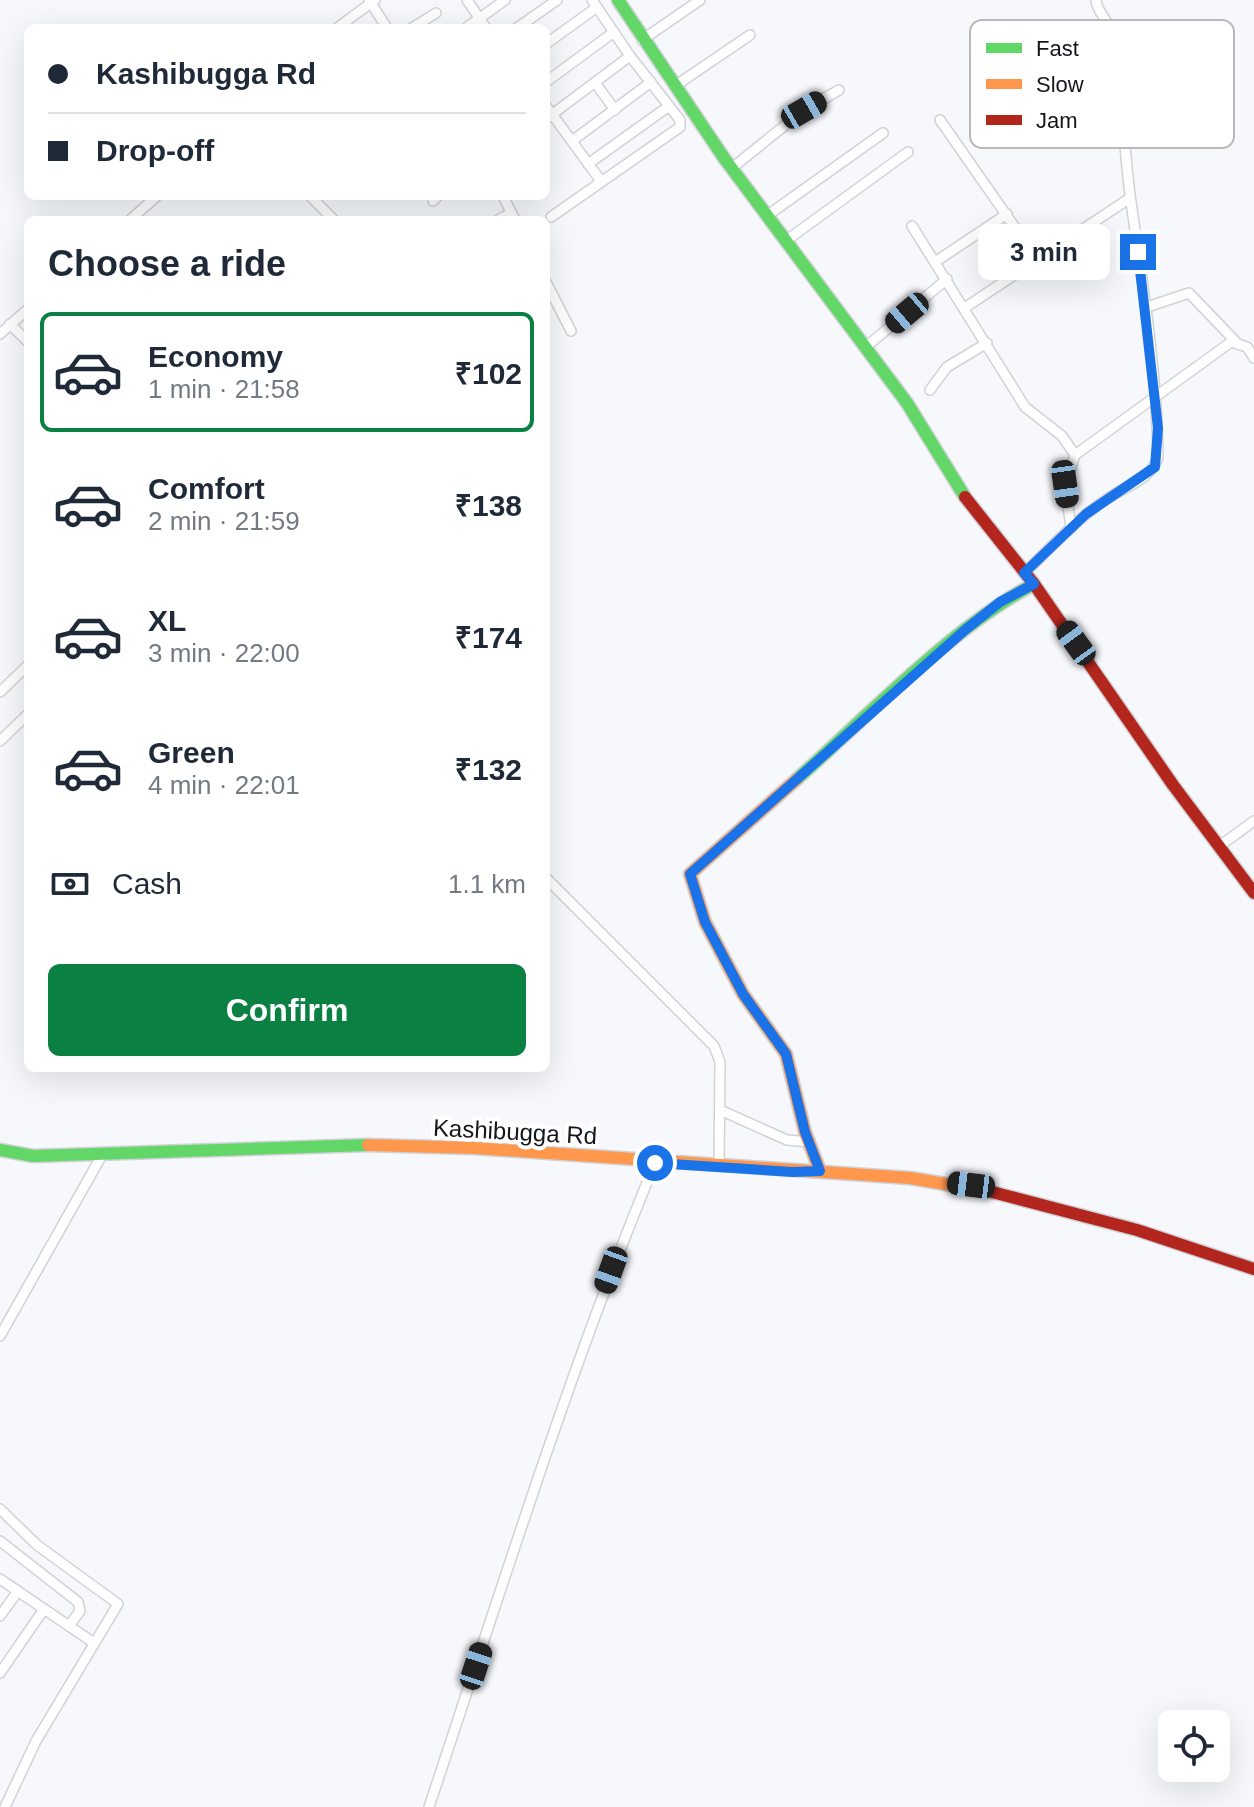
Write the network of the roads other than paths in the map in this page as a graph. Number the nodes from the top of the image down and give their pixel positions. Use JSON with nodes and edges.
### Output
{"nodes":[{"id":1,"x":467,"y":0,"type":"edge"},
{"id":2,"x":505,"y":0,"type":"edge"},
{"id":3,"x":557,"y":0,"type":"edge"},
{"id":4,"x":618,"y":0,"type":"edge"},
{"id":5,"x":700,"y":0,"type":"edge"},
{"id":6,"x":1096,"y":0,"type":"edge"},
{"id":7,"x":371,"y":1,"type":"edge"},
{"id":8,"x":594,"y":4,"type":"edge"},
{"id":9,"x":436,"y":13,"type":"dead end"},
{"id":10,"x":479,"y":18,"type":"junction"},
{"id":11,"x":1106,"y":20,"type":"edge"},
{"id":12,"x":342,"y":24,"type":"edge"},
{"id":13,"x":385,"y":24,"type":"edge"},
{"id":14,"x":418,"y":24,"type":"edge"},
{"id":15,"x":471,"y":24,"type":"edge"},
{"id":16,"x":483,"y":24,"type":"edge"},
{"id":17,"x":523,"y":24,"type":"edge"},
{"id":18,"x":614,"y":32,"type":"junction"},
{"id":19,"x":750,"y":35,"type":"dead end"},
{"id":20,"x":642,"y":40,"type":"junction"},
{"id":21,"x":550,"y":41,"type":"edge"},
{"id":22,"x":630,"y":56,"type":"junction"},
{"id":23,"x":550,"y":79,"type":"edge"},
{"id":24,"x":651,"y":82,"type":"junction"},
{"id":25,"x":596,"y":84,"type":"junction"},
{"id":26,"x":675,"y":86,"type":"junction"},
{"id":27,"x":839,"y":90,"type":"dead end"},
{"id":28,"x":669,"y":106,"type":"junction"},
{"id":29,"x":615,"y":110,"type":"junction"},
{"id":30,"x":550,"y":112,"type":"edge"},
{"id":31,"x":550,"y":115,"type":"edge"},
{"id":32,"x":940,"y":120,"type":"dead end"},
{"id":33,"x":883,"y":133,"type":"dead end"},
{"id":34,"x":572,"y":141,"type":"junction"},
{"id":35,"x":1127,"y":148,"type":"edge"},
{"id":36,"x":908,"y":152,"type":"dead end"},
{"id":37,"x":588,"y":164,"type":"junction"},
{"id":38,"x":732,"y":168,"type":"junction"},
{"id":39,"x":601,"y":181,"type":"junction"},
{"id":40,"x":1130,"y":198,"type":"junction"},
{"id":41,"x":152,"y":200,"type":"edge"},
{"id":42,"x":314,"y":200,"type":"edge"},
{"id":43,"x":1007,"y":214,"type":"junction"},
{"id":44,"x":768,"y":215,"type":"junction"},
{"id":45,"x":134,"y":216,"type":"edge"},
{"id":46,"x":330,"y":216,"type":"edge"},
{"id":47,"x":551,"y":217,"type":"dead end"},
{"id":48,"x":912,"y":226,"type":"dead end"},
{"id":49,"x":787,"y":240,"type":"junction"},
{"id":50,"x":1037,"y":259,"type":"junction"},
{"id":51,"x":935,"y":262,"type":"junction"},
{"id":52,"x":947,"y":279,"type":"junction"},
{"id":53,"x":550,"y":290,"type":"edge"},
{"id":54,"x":966,"y":307,"type":"junction"},
{"id":55,"x":1147,"y":307,"type":"junction"},
{"id":56,"x":24,"y":312,"type":"edge"},
{"id":57,"x":10,"y":324,"type":"junction"},
{"id":58,"x":571,"y":331,"type":"dead end"},
{"id":59,"x":0,"y":334,"type":"edge"},
{"id":60,"x":24,"y":338,"type":"edge"},
{"id":61,"x":987,"y":343,"type":"junction"},
{"id":62,"x":1239,"y":345,"type":"junction"},
{"id":63,"x":867,"y":346,"type":"junction"},
{"id":64,"x":1254,"y":358,"type":"edge"},
{"id":65,"x":930,"y":390,"type":"dead end"},
{"id":66,"x":1155,"y":397,"type":"junction"},
{"id":67,"x":1075,"y":455,"type":"junction"},
{"id":68,"x":1071,"y":528,"type":"junction"},
{"id":69,"x":1024,"y":573,"type":"junction"},
{"id":70,"x":1034,"y":584,"type":"junction"},
{"id":71,"x":24,"y":669,"type":"edge"},
{"id":72,"x":0,"y":692,"type":"edge"},
{"id":73,"x":24,"y":718,"type":"edge"},
{"id":74,"x":0,"y":741,"type":"edge"},
{"id":75,"x":1254,"y":821,"type":"edge"},
{"id":76,"x":1221,"y":845,"type":"junction"},
{"id":77,"x":550,"y":882,"type":"edge"},
{"id":78,"x":1254,"y":893,"type":"edge"},
{"id":79,"x":720,"y":1110,"type":"junction"},
{"id":80,"x":809,"y":1142,"type":"junction"},
{"id":81,"x":0,"y":1150,"type":"edge"},
{"id":82,"x":102,"y":1155,"type":"junction"},
{"id":83,"x":655,"y":1163,"type":"junction"},
{"id":84,"x":719,"y":1165,"type":"junction"},
{"id":85,"x":820,"y":1171,"type":"junction"},
{"id":86,"x":1254,"y":1269,"type":"edge"},
{"id":87,"x":0,"y":1336,"type":"edge"},
{"id":88,"x":0,"y":1509,"type":"edge"},
{"id":89,"x":0,"y":1541,"type":"edge"},
{"id":90,"x":0,"y":1579,"type":"edge"},
{"id":91,"x":18,"y":1591,"type":"junction"},
{"id":92,"x":44,"y":1609,"type":"junction"},
{"id":93,"x":0,"y":1616,"type":"edge"},
{"id":94,"x":69,"y":1626,"type":"junction"},
{"id":95,"x":94,"y":1643,"type":"junction"},
{"id":96,"x":0,"y":1673,"type":"edge"},
{"id":97,"x":0,"y":1786,"type":"edge"},
{"id":98,"x":12,"y":1791,"type":"junction"},
{"id":99,"x":5,"y":1807,"type":"edge"},
{"id":100,"x":429,"y":1807,"type":"edge"}],
"edges":[{"from":1,"to":10,"type":"street"},
{"from":2,"to":10,"type":"street"},
{"from":3,"to":17,"type":"street"},
{"from":4,"to":20,"type":"street"},
{"from":5,"to":20,"type":"street"},
{"from":6,"to":11,"type":"street"},
{"from":7,"to":12,"type":"street"},
{"from":7,"to":13,"type":"street"},
{"from":8,"to":18,"type":"street"},
{"from":8,"to":21,"type":"street"},
{"from":9,"to":14,"type":"street"},
{"from":10,"to":15,"type":"street"},
{"from":10,"to":16,"type":"street"},
{"from":18,"to":22,"type":"street"},
{"from":18,"to":23,"type":"street"},
{"from":19,"to":26,"type":"street"},
{"from":20,"to":26,"type":"street"},
{"from":22,"to":24,"type":"street"},
{"from":22,"to":25,"type":"street"},
{"from":24,"to":28,"type":"street"},
{"from":24,"to":29,"type":"street"},
{"from":25,"to":29,"type":"street"},
{"from":25,"to":30,"type":"street"},
{"from":26,"to":38,"type":"street"},
{"from":27,"to":38,"type":"street"},
{"from":28,"to":37,"type":"street"},
{"from":28,"to":39,"type":"street"},
{"from":29,"to":34,"type":"street"},
{"from":31,"to":34,"type":"street"},
{"from":32,"to":43,"type":"street"},
{"from":33,"to":44,"type":"street"},
{"from":34,"to":37,"type":"street"},
{"from":35,"to":40,"type":"street"},
{"from":36,"to":49,"type":"street"},
{"from":37,"to":39,"type":"street"},
{"from":38,"to":44,"type":"street"},
{"from":39,"to":47,"type":"street"},
{"from":40,"to":50,"type":"street"},
{"from":40,"to":55,"type":"street"},
{"from":41,"to":45,"type":"street"},
{"from":42,"to":46,"type":"street"},
{"from":43,"to":50,"type":"street"},
{"from":43,"to":51,"type":"street"},
{"from":44,"to":49,"type":"street"},
{"from":48,"to":51,"type":"street"},
{"from":49,"to":63,"type":"street"},
{"from":50,"to":54,"type":"street"},
{"from":51,"to":52,"type":"street"},
{"from":52,"to":54,"type":"street"},
{"from":52,"to":63,"type":"street"},
{"from":53,"to":58,"type":"street"},
{"from":54,"to":61,"type":"street"},
{"from":55,"to":62,"type":"street"},
{"from":55,"to":66,"type":"street"},
{"from":56,"to":57,"type":"street"},
{"from":57,"to":59,"type":"street"},
{"from":57,"to":60,"type":"street"},
{"from":61,"to":65,"type":"street"},
{"from":61,"to":67,"type":"street"},
{"from":62,"to":64,"type":"street"},
{"from":62,"to":66,"type":"street"},
{"from":63,"to":69,"type":"street"},
{"from":66,"to":67,"type":"street"},
{"from":66,"to":68,"type":"street"},
{"from":67,"to":68,"type":"street"},
{"from":68,"to":69,"type":"street"},
{"from":69,"to":70,"type":"street"},
{"from":70,"to":76,"type":"street"},
{"from":70,"to":80,"type":"street"},
{"from":71,"to":72,"type":"street"},
{"from":73,"to":74,"type":"street"},
{"from":75,"to":76,"type":"street"},
{"from":76,"to":78,"type":"street"},
{"from":77,"to":79,"type":"street"},
{"from":79,"to":80,"type":"street"},
{"from":79,"to":84,"type":"street"},
{"from":80,"to":85,"type":"street"},
{"from":81,"to":82,"type":"street","name":"Kashibugga Rd"},
{"from":82,"to":83,"type":"street","name":"Kashibugga Rd"},
{"from":82,"to":87,"type":"street"},
{"from":83,"to":84,"type":"street","name":"Kashibugga Rd"},
{"from":83,"to":100,"type":"street"},
{"from":84,"to":85,"type":"street","name":"Kashibugga Rd"},
{"from":85,"to":86,"type":"street","name":"Kashibugga Rd"},
{"from":88,"to":95,"type":"street"},
{"from":89,"to":94,"type":"street"},
{"from":90,"to":91,"type":"street"},
{"from":91,"to":92,"type":"street"},
{"from":91,"to":93,"type":"street"},
{"from":92,"to":94,"type":"street"},
{"from":92,"to":96,"type":"street"},
{"from":94,"to":95,"type":"street"},
{"from":95,"to":98,"type":"street"},
{"from":97,"to":98,"type":"street"},
{"from":98,"to":99,"type":"street"}]}
